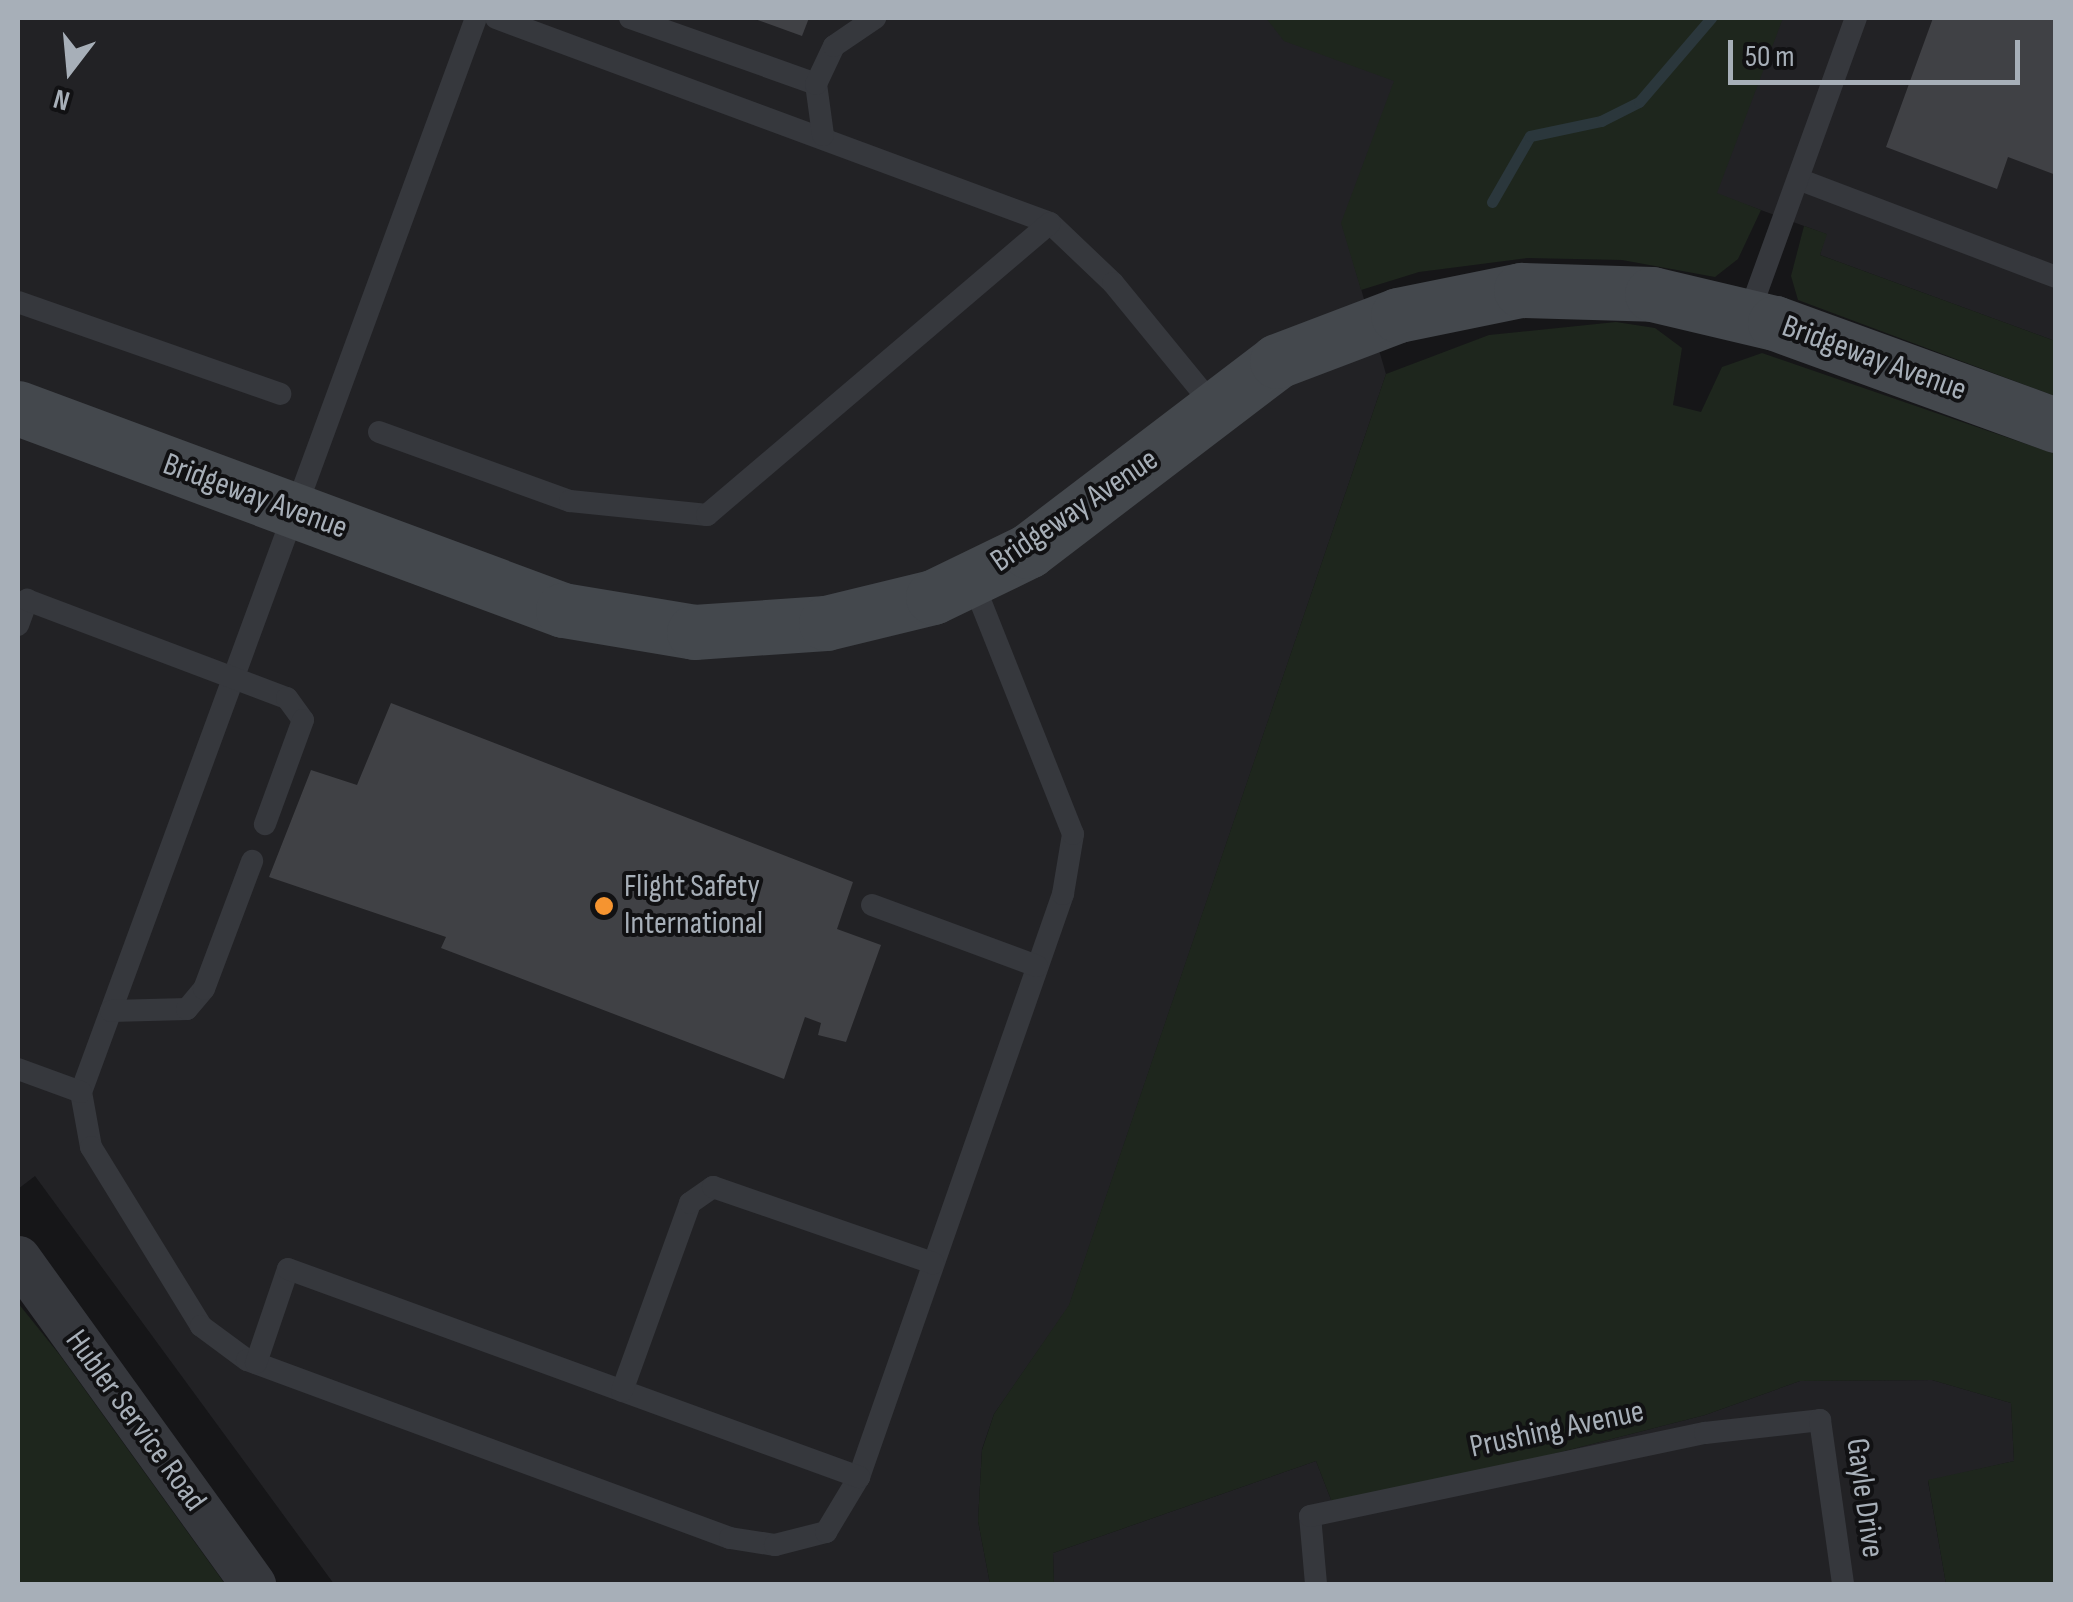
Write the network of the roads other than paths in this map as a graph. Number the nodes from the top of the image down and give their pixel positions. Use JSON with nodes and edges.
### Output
{"nodes":[{"id":1,"x":476,"y":18,"type":"edge"},
{"id":2,"x":496,"y":18,"type":"edge"},
{"id":3,"x":630,"y":18,"type":"edge"},
{"id":4,"x":875,"y":18,"type":"edge"},
{"id":5,"x":1856,"y":18,"type":"edge"},
{"id":6,"x":816,"y":84,"type":"junction"},
{"id":7,"x":824,"y":135,"type":"junction"},
{"id":8,"x":1798,"y":179,"type":"junction"},
{"id":9,"x":1050,"y":223,"type":"junction"},
{"id":10,"x":2056,"y":277,"type":"edge"},
{"id":11,"x":18,"y":302,"type":"edge"},
{"id":12,"x":1748,"y":316,"type":"junction"},
{"id":13,"x":280,"y":394,"type":"dead end"},
{"id":14,"x":18,"y":408,"type":"edge"},
{"id":15,"x":1216,"y":408,"type":"junction"},
{"id":16,"x":2056,"y":425,"type":"edge"},
{"id":17,"x":378,"y":432,"type":"dead end"},
{"id":18,"x":297,"y":513,"type":"junction"},
{"id":19,"x":972,"y":580,"type":"junction"},
{"id":20,"x":18,"y":626,"type":"edge"},
{"id":21,"x":234,"y":680,"type":"junction"},
{"id":22,"x":264,"y":824,"type":"dead end"},
{"id":23,"x":252,"y":861,"type":"dead end"},
{"id":24,"x":872,"y":906,"type":"dead end"},
{"id":25,"x":1038,"y":966,"type":"junction"},
{"id":26,"x":111,"y":1011,"type":"junction"},
{"id":27,"x":18,"y":1069,"type":"edge"},
{"id":28,"x":81,"y":1092,"type":"junction"},
{"id":29,"x":18,"y":1258,"type":"edge"},
{"id":30,"x":934,"y":1263,"type":"junction"},
{"id":31,"x":256,"y":1363,"type":"junction"},
{"id":32,"x":622,"y":1391,"type":"junction"},
{"id":33,"x":1820,"y":1420,"type":"joint"},
{"id":34,"x":860,"y":1476,"type":"junction"},
{"id":35,"x":253,"y":1584,"type":"edge"},
{"id":36,"x":1316,"y":1584,"type":"edge"},
{"id":37,"x":1843,"y":1584,"type":"edge"}],
"edges":[{"from":1,"to":18,"type":"lane"},
{"from":2,"to":7,"type":"lane"},
{"from":3,"to":6,"type":"lane"},
{"from":4,"to":6,"type":"lane"},
{"from":5,"to":8,"type":"lane"},
{"from":6,"to":7,"type":"lane"},
{"from":7,"to":9,"type":"lane"},
{"from":8,"to":10,"type":"lane"},
{"from":8,"to":12,"type":"lane"},
{"from":9,"to":15,"type":"lane"},
{"from":9,"to":17,"type":"lane"},
{"from":11,"to":13,"type":"lane"},
{"from":12,"to":15,"type":"street","name":"Bridgeway Avenue"},
{"from":12,"to":16,"type":"street","name":"Bridgeway Avenue"},
{"from":14,"to":18,"type":"street","name":"Bridgeway Avenue"},
{"from":15,"to":19,"type":"street","name":"Bridgeway Avenue"},
{"from":18,"to":19,"type":"street","name":"Bridgeway Avenue"},
{"from":18,"to":21,"type":"lane"},
{"from":19,"to":25,"type":"lane"},
{"from":20,"to":21,"type":"lane"},
{"from":21,"to":22,"type":"lane"},
{"from":21,"to":26,"type":"lane"},
{"from":23,"to":26,"type":"lane"},
{"from":24,"to":25,"type":"lane"},
{"from":25,"to":30,"type":"lane"},
{"from":26,"to":28,"type":"lane"},
{"from":27,"to":28,"type":"lane"},
{"from":28,"to":31,"type":"lane"},
{"from":29,"to":35,"type":"street","name":"Hubler Service Road"},
{"from":30,"to":32,"type":"lane"},
{"from":30,"to":34,"type":"lane"},
{"from":31,"to":32,"type":"lane"},
{"from":31,"to":34,"type":"lane"},
{"from":32,"to":34,"type":"lane"},
{"from":33,"to":36,"type":"lane","name":"Prushing Avenue"},
{"from":33,"to":37,"type":"lane","name":"Gayle Drive"}]}
